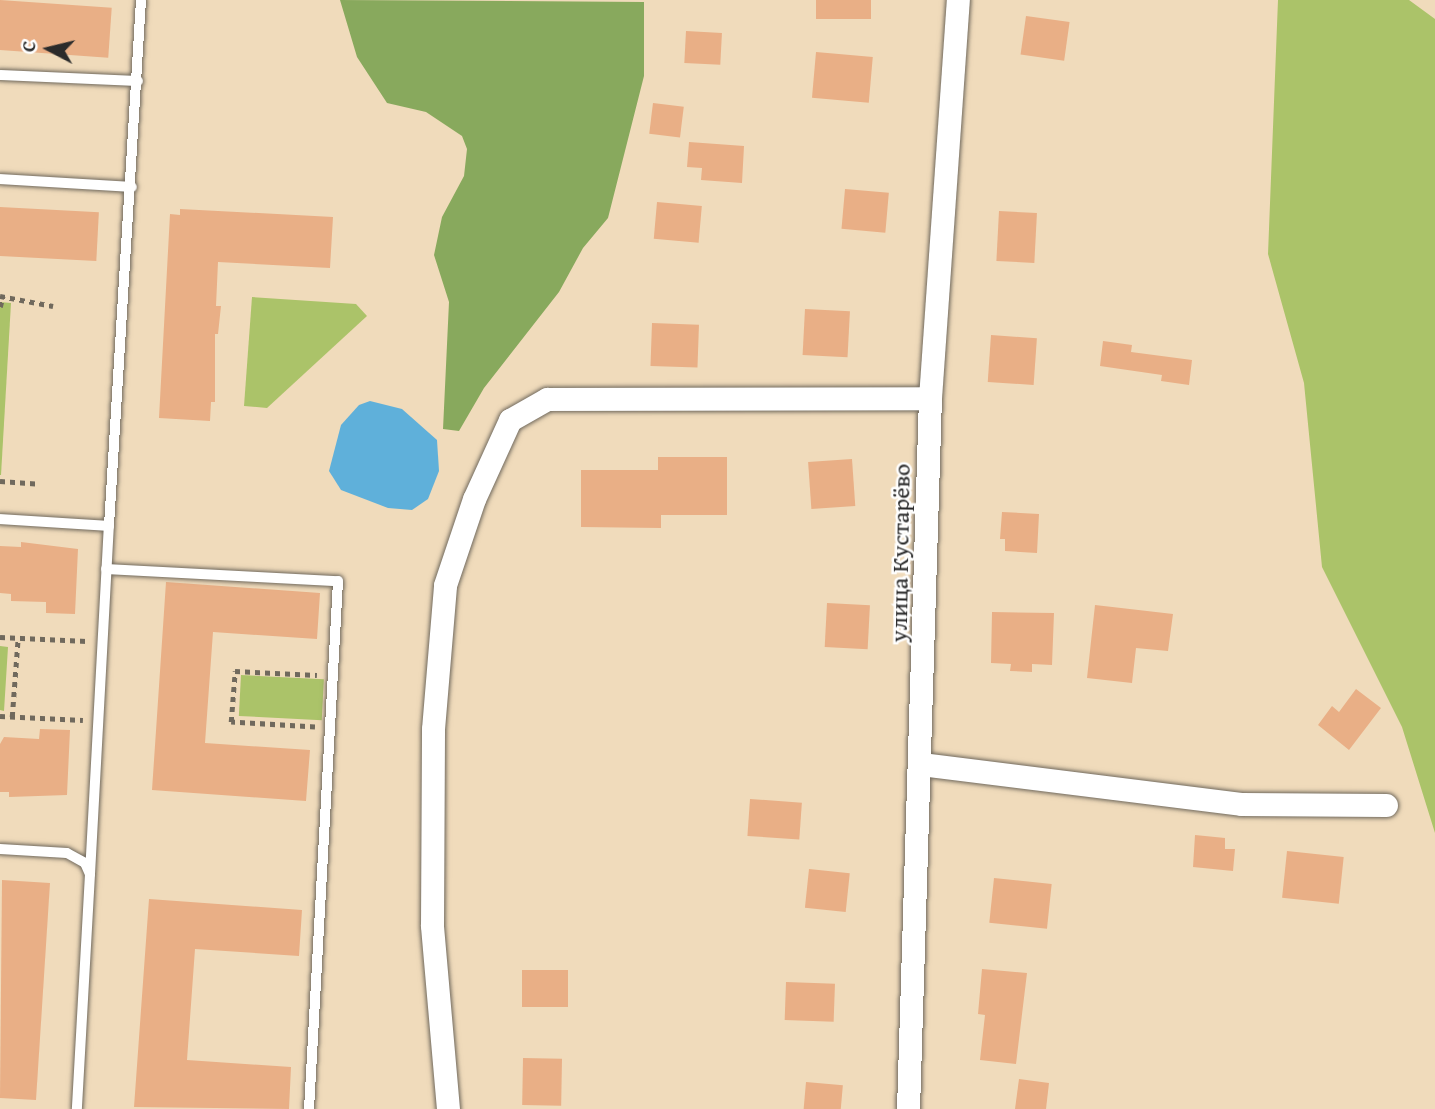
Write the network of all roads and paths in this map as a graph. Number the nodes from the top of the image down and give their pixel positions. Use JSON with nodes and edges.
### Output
{"nodes":[{"id":1,"x":141,"y":0,"type":"edge"},
{"id":2,"x":958,"y":0,"type":"edge"},
{"id":3,"x":0,"y":75,"type":"edge"},
{"id":4,"x":138,"y":81,"type":"junction"},
{"id":5,"x":0,"y":179,"type":"edge"},
{"id":6,"x":132,"y":187,"type":"junction"},
{"id":7,"x":1,"y":296,"type":"edge"},
{"id":8,"x":53,"y":306,"type":"dead end"},
{"id":9,"x":0,"y":307,"type":"edge"},
{"id":10,"x":930,"y":398,"type":"junction"},
{"id":11,"x":0,"y":481,"type":"edge"},
{"id":12,"x":39,"y":484,"type":"dead end"},
{"id":13,"x":0,"y":519,"type":"edge"},
{"id":14,"x":109,"y":526,"type":"junction"},
{"id":15,"x":106,"y":569,"type":"junction"},
{"id":16,"x":0,"y":637,"type":"edge"},
{"id":17,"x":18,"y":638,"type":"junction"},
{"id":18,"x":103,"y":641,"type":"junction"},
{"id":19,"x":333,"y":676,"type":"junction"},
{"id":20,"x":0,"y":716,"type":"edge"},
{"id":21,"x":12,"y":717,"type":"junction"},
{"id":22,"x":98,"y":721,"type":"junction"},
{"id":23,"x":330,"y":728,"type":"junction"},
{"id":24,"x":921,"y":764,"type":"junction"},
{"id":25,"x":1386,"y":804,"type":"dead end"},
{"id":26,"x":0,"y":849,"type":"edge"},
{"id":27,"x":90,"y":874,"type":"junction"},
{"id":28,"x":77,"y":1109,"type":"edge"},
{"id":29,"x":309,"y":1109,"type":"edge"},
{"id":30,"x":449,"y":1109,"type":"edge"},
{"id":31,"x":908,"y":1109,"type":"edge"}],
"edges":[{"from":1,"to":4,"type":"lane"},
{"from":2,"to":10,"type":"street","name":"улица Кустарёво"},
{"from":3,"to":4,"type":"lane"},
{"from":4,"to":6,"type":"lane"},
{"from":5,"to":6,"type":"lane"},
{"from":6,"to":14,"type":"lane"},
{"from":7,"to":8,"type":"path"},
{"from":7,"to":9,"type":"path"},
{"from":10,"to":24,"type":"street","name":"улица Кустарёво"},
{"from":10,"to":30,"type":"street"},
{"from":11,"to":12,"type":"path"},
{"from":13,"to":14,"type":"lane"},
{"from":14,"to":15,"type":"lane"},
{"from":15,"to":18,"type":"lane"},
{"from":15,"to":19,"type":"lane"},
{"from":16,"to":17,"type":"path"},
{"from":17,"to":18,"type":"path"},
{"from":17,"to":21,"type":"path"},
{"from":18,"to":22,"type":"lane"},
{"from":19,"to":23,"type":"lane"},
{"from":19,"to":23,"type":"path"},
{"from":20,"to":21,"type":"path"},
{"from":21,"to":22,"type":"path"},
{"from":22,"to":27,"type":"lane"},
{"from":23,"to":29,"type":"lane"},
{"from":24,"to":25,"type":"street"},
{"from":24,"to":31,"type":"street","name":"улица Кустарёво"},
{"from":26,"to":27,"type":"lane"},
{"from":27,"to":28,"type":"lane"}]}
